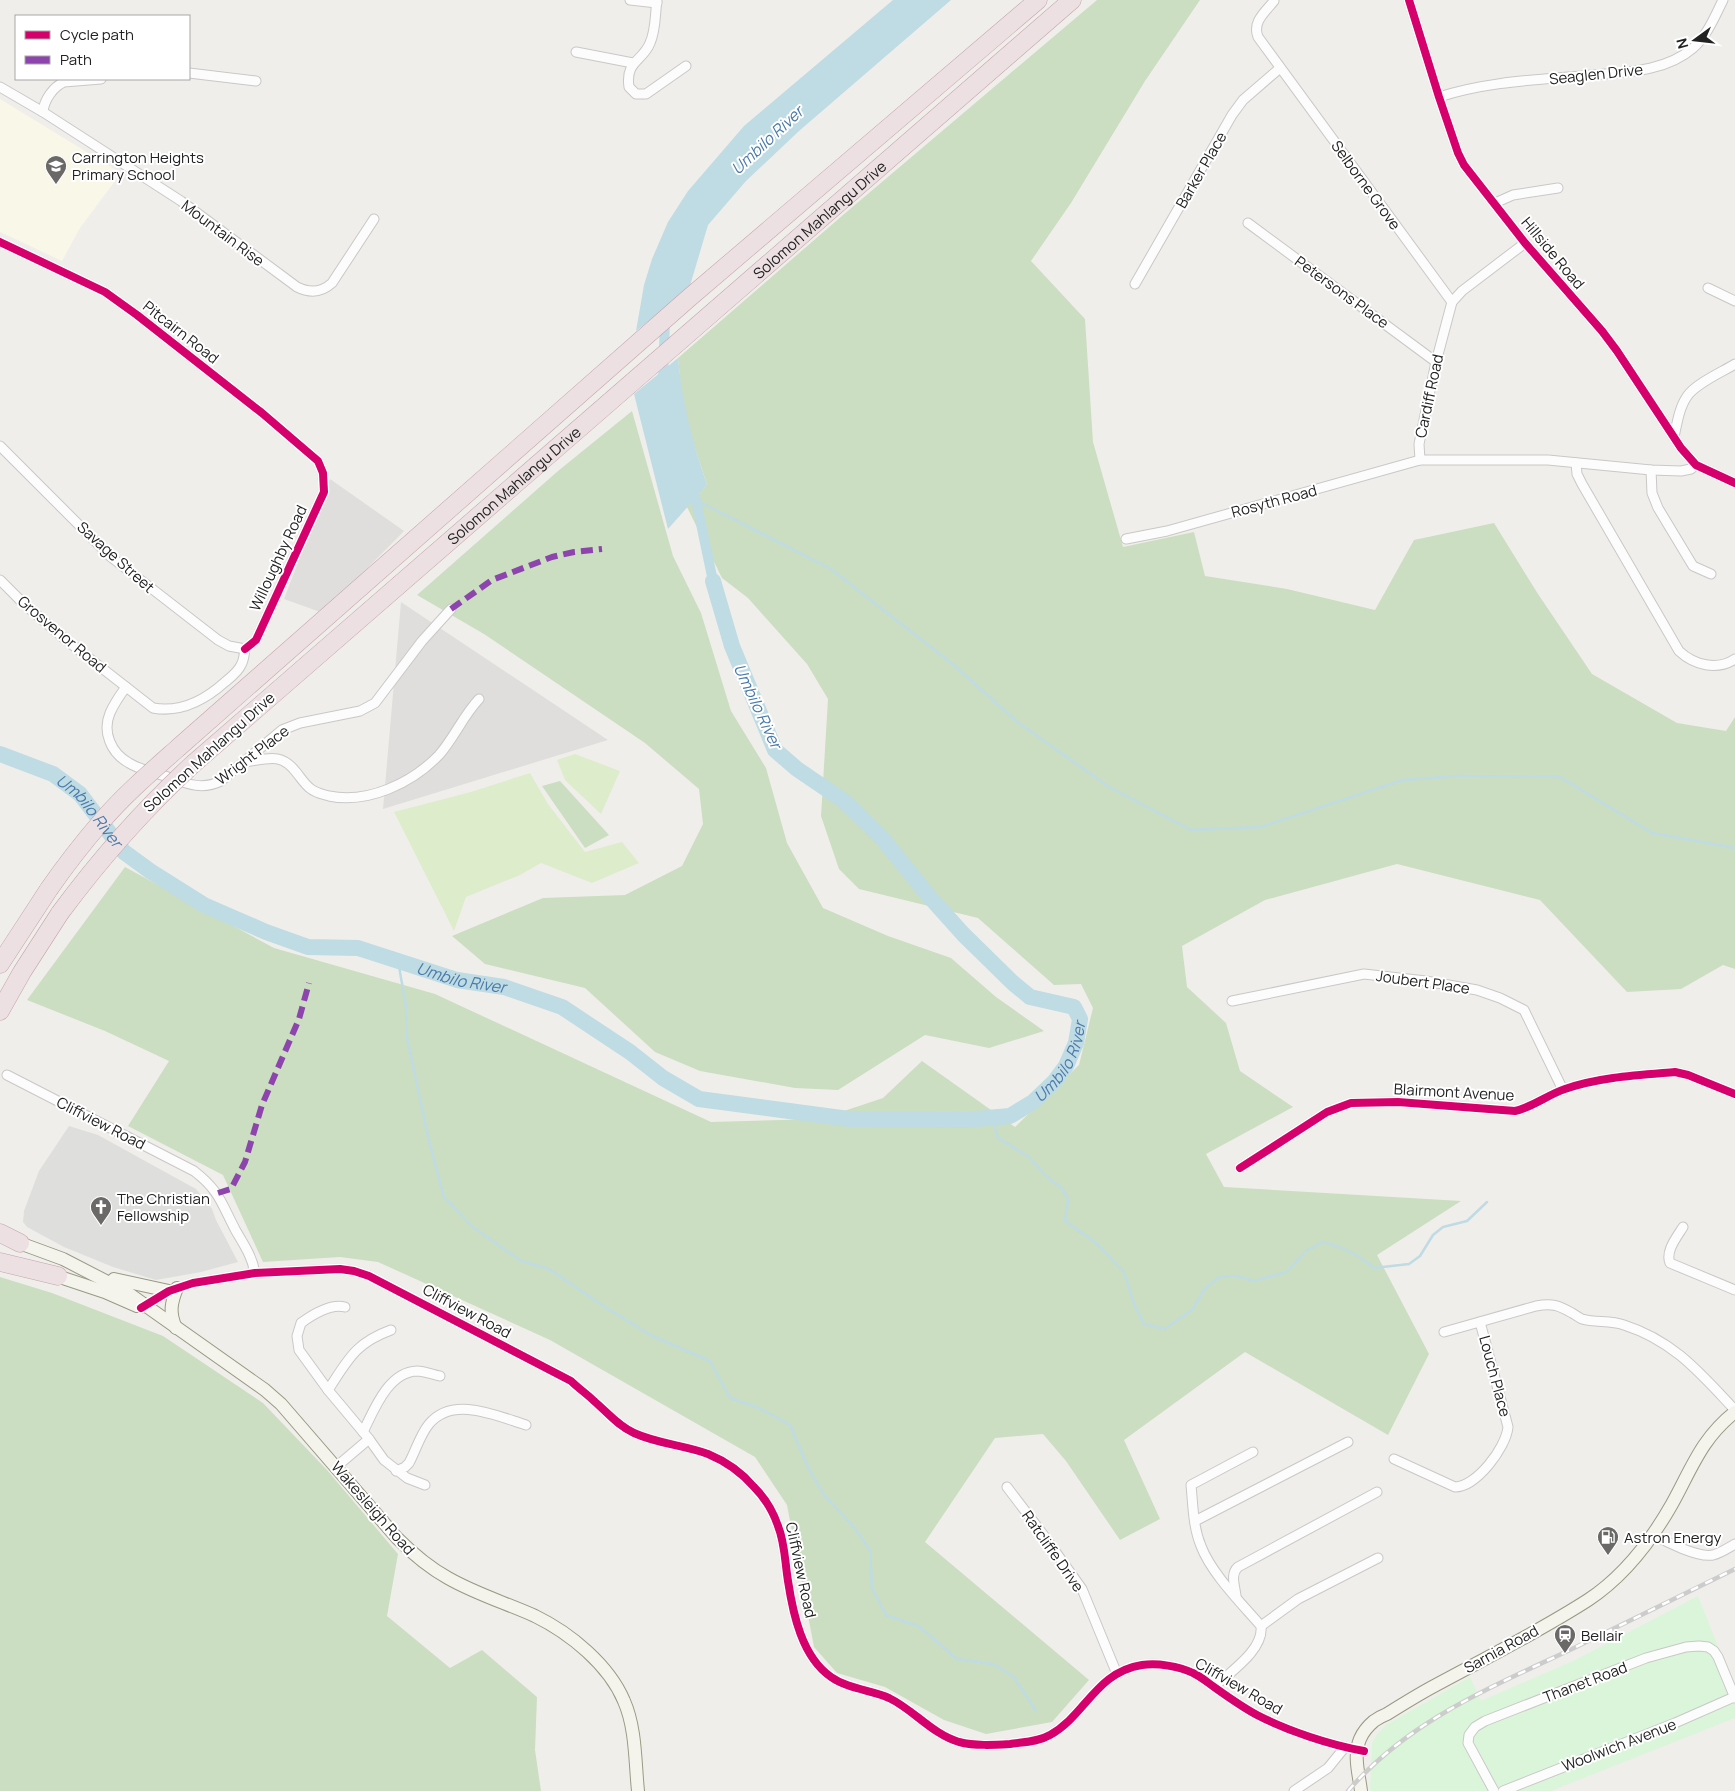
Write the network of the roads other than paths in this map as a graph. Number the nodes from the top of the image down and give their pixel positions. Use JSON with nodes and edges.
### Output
{"nodes":[{"id":1,"x":630,"y":0,"type":"edge"},
{"id":2,"x":1038,"y":0,"type":"edge"},
{"id":3,"x":1072,"y":0,"type":"edge"},
{"id":4,"x":1409,"y":0,"type":"edge"},
{"id":5,"x":1723,"y":0,"type":"edge"},
{"id":6,"x":657,"y":1,"type":"edge"},
{"id":7,"x":1274,"y":1,"type":"dead end"},
{"id":8,"x":576,"y":52,"type":"dead end"},
{"id":9,"x":633,"y":63,"type":"junction"},
{"id":10,"x":686,"y":66,"type":"dead end"},
{"id":11,"x":1280,"y":68,"type":"junction"},
{"id":12,"x":190,"y":73,"type":"edge"},
{"id":13,"x":89,"y":80,"type":"edge"},
{"id":14,"x":256,"y":81,"type":"dead end"},
{"id":15,"x":0,"y":87,"type":"edge"},
{"id":16,"x":1439,"y":97,"type":"junction"},
{"id":17,"x":43,"y":112,"type":"junction"},
{"id":18,"x":1558,"y":188,"type":"dead end"},
{"id":19,"x":1495,"y":203,"type":"junction"},
{"id":20,"x":374,"y":219,"type":"dead end"},
{"id":21,"x":1248,"y":223,"type":"dead end"},
{"id":22,"x":0,"y":242,"type":"edge"},
{"id":23,"x":1525,"y":243,"type":"junction"},
{"id":24,"x":1135,"y":284,"type":"dead end"},
{"id":25,"x":1708,"y":288,"type":"dead end"},
{"id":26,"x":1735,"y":301,"type":"edge"},
{"id":27,"x":1452,"y":302,"type":"junction"},
{"id":28,"x":1436,"y":362,"type":"junction"},
{"id":29,"x":1735,"y":364,"type":"edge"},
{"id":30,"x":1674,"y":437,"type":"junction"},
{"id":31,"x":0,"y":446,"type":"edge"},
{"id":32,"x":1420,"y":460,"type":"junction"},
{"id":33,"x":1576,"y":464,"type":"junction"},
{"id":34,"x":1696,"y":465,"type":"junction"},
{"id":35,"x":1651,"y":470,"type":"junction"},
{"id":36,"x":323,"y":473,"type":"joint"},
{"id":37,"x":1735,"y":483,"type":"edge"},
{"id":38,"x":1126,"y":539,"type":"dead end"},
{"id":39,"x":1711,"y":574,"type":"dead end"},
{"id":40,"x":0,"y":580,"type":"edge"},
{"id":41,"x":451,"y":609,"type":"dead end"},
{"id":42,"x":244,"y":650,"type":"junction"},
{"id":43,"x":1735,"y":658,"type":"edge"},
{"id":44,"x":126,"y":687,"type":"junction"},
{"id":45,"x":479,"y":700,"type":"dead end"},
{"id":46,"x":245,"y":762,"type":"junction"},
{"id":47,"x":0,"y":964,"type":"edge"},
{"id":48,"x":1232,"y":1001,"type":"dead end"},
{"id":49,"x":0,"y":1011,"type":"edge"},
{"id":50,"x":7,"y":1075,"type":"dead end"},
{"id":51,"x":1563,"y":1090,"type":"junction"},
{"id":52,"x":1735,"y":1094,"type":"edge"},
{"id":53,"x":1240,"y":1168,"type":"dead end"},
{"id":54,"x":1683,"y":1227,"type":"dead end"},
{"id":55,"x":0,"y":1234,"type":"edge"},
{"id":56,"x":20,"y":1243,"type":"joint"},
{"id":57,"x":0,"y":1253,"type":"edge"},
{"id":58,"x":0,"y":1262,"type":"edge"},
{"id":59,"x":90,"y":1272,"type":"junction"},
{"id":60,"x":255,"y":1273,"type":"junction"},
{"id":61,"x":58,"y":1276,"type":"junction"},
{"id":62,"x":173,"y":1290,"type":"junction"},
{"id":63,"x":1735,"y":1290,"type":"edge"},
{"id":64,"x":344,"y":1307,"type":"dead end"},
{"id":65,"x":147,"y":1309,"type":"junction"},
{"id":66,"x":1480,"y":1322,"type":"junction"},
{"id":67,"x":176,"y":1328,"type":"junction"},
{"id":68,"x":391,"y":1330,"type":"dead end"},
{"id":69,"x":1444,"y":1332,"type":"dead end"},
{"id":70,"x":440,"y":1376,"type":"dead end"},
{"id":71,"x":328,"y":1390,"type":"junction"},
{"id":72,"x":1735,"y":1411,"type":"edge"},
{"id":73,"x":526,"y":1425,"type":"dead end"},
{"id":74,"x":366,"y":1435,"type":"junction"},
{"id":75,"x":1348,"y":1442,"type":"dead end"},
{"id":76,"x":1253,"y":1452,"type":"dead end"},
{"id":77,"x":1394,"y":1459,"type":"dead end"},
{"id":78,"x":336,"y":1467,"type":"junction"},
{"id":79,"x":396,"y":1471,"type":"junction"},
{"id":80,"x":425,"y":1485,"type":"dead end"},
{"id":81,"x":1007,"y":1487,"type":"dead end"},
{"id":82,"x":1377,"y":1492,"type":"dead end"},
{"id":83,"x":1195,"y":1521,"type":"junction"},
{"id":84,"x":1653,"y":1534,"type":"junction"},
{"id":85,"x":1735,"y":1535,"type":"edge"},
{"id":86,"x":1734,"y":1545,"type":"edge"},
{"id":87,"x":1378,"y":1558,"type":"dead end"},
{"id":88,"x":1236,"y":1596,"type":"junction"},
{"id":89,"x":1261,"y":1626,"type":"junction"},
{"id":90,"x":1117,"y":1674,"type":"junction"},
{"id":91,"x":1731,"y":1675,"type":"edge"},
{"id":92,"x":1214,"y":1687,"type":"junction"},
{"id":93,"x":1735,"y":1697,"type":"edge"},
{"id":94,"x":1355,"y":1749,"type":"junction"},
{"id":95,"x":638,"y":1791,"type":"edge"},
{"id":96,"x":1294,"y":1791,"type":"edge"},
{"id":97,"x":1362,"y":1791,"type":"edge"},
{"id":98,"x":1494,"y":1791,"type":"edge"},
{"id":99,"x":1503,"y":1791,"type":"edge"}],
"edges":[{"from":1,"to":6,"type":"street"},
{"from":2,"to":47,"type":"highway","name":"Solomon Mahlangu Drive","bridge":true},
{"from":3,"to":49,"type":"highway","name":"Solomon Mahlangu Drive","bridge":true},
{"from":4,"to":16,"type":"street","name":"Hillside Road"},
{"from":5,"to":16,"type":"street","name":"Seaglen Drive"},
{"from":6,"to":9,"type":"street"},
{"from":7,"to":11,"type":"street","name":"Selborne Grove"},
{"from":8,"to":9,"type":"street"},
{"from":9,"to":10,"type":"street"},
{"from":11,"to":24,"type":"street","name":"Barker Place"},
{"from":11,"to":27,"type":"street","name":"Selborne Grove"},
{"from":12,"to":14,"type":"street"},
{"from":13,"to":17,"type":"street"},
{"from":15,"to":17,"type":"street","name":"Mountain Rise"},
{"from":16,"to":19,"type":"street","name":"Hillside Road"},
{"from":17,"to":20,"type":"street","name":"Mountain Rise"},
{"from":18,"to":19,"type":"street"},
{"from":19,"to":23,"type":"street","name":"Hillside Road"},
{"from":21,"to":28,"type":"street","name":"Petersons Place"},
{"from":22,"to":36,"type":"street","name":"Pitcairn Road"},
{"from":23,"to":27,"type":"street"},
{"from":23,"to":30,"type":"street","name":"Hillside Road"},
{"from":25,"to":26,"type":"street"},
{"from":27,"to":28,"type":"street","name":"Cardiff Road"},
{"from":28,"to":32,"type":"street","name":"Cardiff Road"},
{"from":29,"to":30,"type":"street"},
{"from":30,"to":34,"type":"street","name":"Hillside Road"},
{"from":31,"to":42,"type":"street","name":"Savage Street"},
{"from":32,"to":33,"type":"street","name":"Cardiff Road"},
{"from":32,"to":38,"type":"street","name":"Rosyth Road"},
{"from":33,"to":35,"type":"street","name":"Cardiff Road"},
{"from":33,"to":43,"type":"street"},
{"from":34,"to":35,"type":"street","name":"Cardiff Road"},
{"from":34,"to":37,"type":"street","name":"Hillside Road"},
{"from":35,"to":39,"type":"street"},
{"from":36,"to":42,"type":"street","name":"Willoughby Road"},
{"from":40,"to":44,"type":"street","name":"Grosvenor Road"},
{"from":41,"to":46,"type":"street","name":"Wright Place"},
{"from":42,"to":44,"type":"street","name":"Willoughby Road"},
{"from":44,"to":46,"type":"street","name":"Wright Place"},
{"from":45,"to":46,"type":"street"},
{"from":48,"to":51,"type":"street","name":"Joubert Place"},
{"from":50,"to":60,"type":"street","name":"Cliffview Road"},
{"from":51,"to":52,"type":"street","name":"Blairmont Avenue"},
{"from":51,"to":53,"type":"street","name":"Blairmont Avenue"},
{"from":54,"to":63,"type":"street"},
{"from":55,"to":56,"type":"highway"},
{"from":56,"to":59,"type":"main road","name":"Wakesleigh Road"},
{"from":57,"to":61,"type":"main road","name":"Wakesleigh Road"},
{"from":58,"to":61,"type":"highway"},
{"from":59,"to":62,"type":"main road"},
{"from":59,"to":65,"type":"main road","name":"Wakesleigh Road"},
{"from":60,"to":62,"type":"street","name":"Cliffview Road"},
{"from":60,"to":90,"type":"street","name":"Cliffview Road"},
{"from":61,"to":65,"type":"main road","name":"Wakesleigh Road"},
{"from":62,"to":65,"type":"street","name":"Cliffview Road"},
{"from":62,"to":67,"type":"main road"},
{"from":64,"to":71,"type":"street"},
{"from":65,"to":67,"type":"main road","name":"Wakesleigh Road"},
{"from":66,"to":69,"type":"street","name":"Louch Place"},
{"from":66,"to":72,"type":"street","name":"Louch Place"},
{"from":66,"to":77,"type":"street","name":"Louch Place"},
{"from":67,"to":78,"type":"main road","name":"Wakesleigh Road"},
{"from":68,"to":71,"type":"street"},
{"from":70,"to":74,"type":"street"},
{"from":71,"to":74,"type":"street"},
{"from":72,"to":84,"type":"main road","name":"Sarnia Road"},
{"from":73,"to":79,"type":"street"},
{"from":74,"to":78,"type":"street"},
{"from":74,"to":79,"type":"street"},
{"from":75,"to":83,"type":"street"},
{"from":76,"to":83,"type":"street"},
{"from":78,"to":95,"type":"main road","name":"Wakesleigh Road"},
{"from":79,"to":80,"type":"street"},
{"from":81,"to":90,"type":"street","name":"Ratcliffe Drive"},
{"from":82,"to":88,"type":"street"},
{"from":83,"to":88,"type":"street"},
{"from":84,"to":86,"type":"street"},
{"from":84,"to":94,"type":"main road","name":"Sarnia Road"},
{"from":85,"to":86,"type":"street"},
{"from":87,"to":89,"type":"street"},
{"from":88,"to":89,"type":"street"},
{"from":89,"to":92,"type":"street"},
{"from":90,"to":92,"type":"street","name":"Cliffview Road"},
{"from":91,"to":93,"type":"street"},
{"from":91,"to":98,"type":"street","name":"Thanet Road"},
{"from":92,"to":94,"type":"street","name":"Cliffview Road"},
{"from":93,"to":99,"type":"street","name":"Woolwich Avenue"},
{"from":94,"to":96,"type":"street"},
{"from":94,"to":97,"type":"main road","name":"Sarnia Road"}]}
